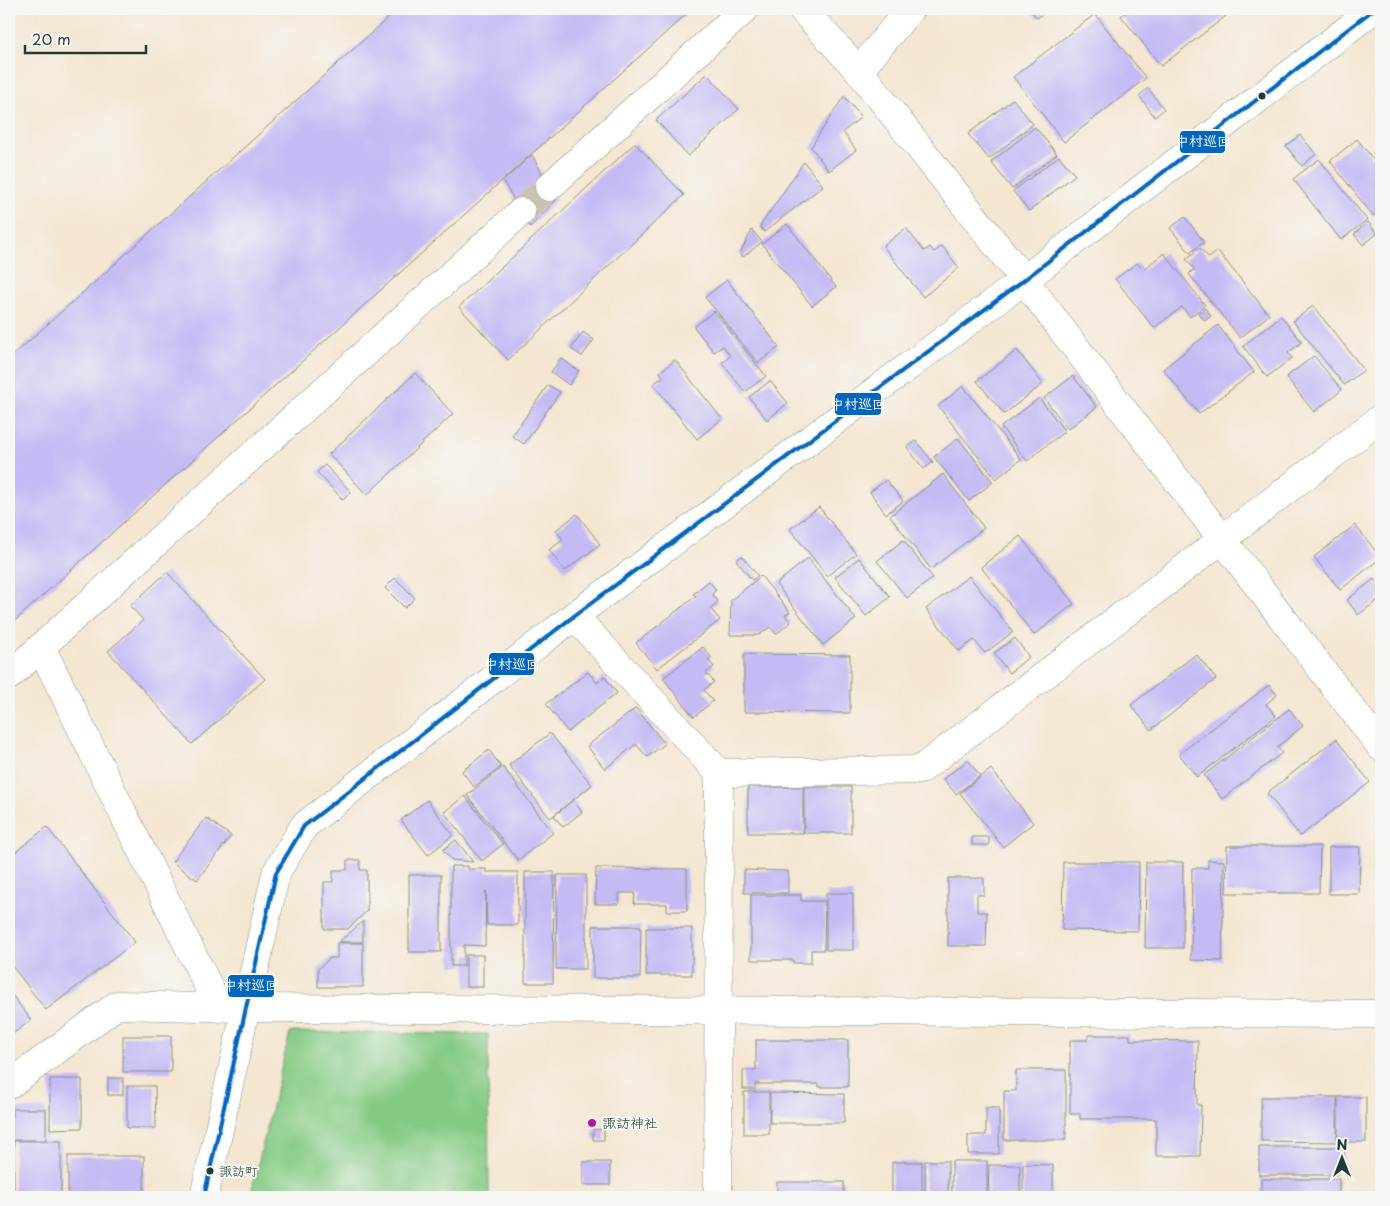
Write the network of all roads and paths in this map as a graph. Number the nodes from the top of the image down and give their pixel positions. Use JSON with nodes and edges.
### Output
{"nodes":[{"id":1,"x":745,"y":9,"type":"edge"},
{"id":2,"x":802,"y":9,"type":"edge"},
{"id":3,"x":910,"y":9,"type":"edge"},
{"id":4,"x":1374,"y":9,"type":"edge"},
{"id":5,"x":859,"y":71,"type":"junction"},
{"id":6,"x":549,"y":187,"type":"tunnel mouth"},
{"id":7,"x":521,"y":212,"type":"tunnel mouth"},
{"id":8,"x":1024,"y":280,"type":"junction"},
{"id":9,"x":1381,"y":418,"type":"edge"},
{"id":10,"x":1223,"y":540,"type":"junction"},
{"id":11,"x":574,"y":616,"type":"junction"},
{"id":12,"x":41,"y":647,"type":"junction"},
{"id":13,"x":9,"y":676,"type":"edge"},
{"id":14,"x":1381,"y":747,"type":"edge"},
{"id":15,"x":719,"y":773,"type":"junction"},
{"id":16,"x":232,"y":1008,"type":"junction"},
{"id":17,"x":719,"y":1010,"type":"junction"},
{"id":18,"x":1381,"y":1014,"type":"edge"},
{"id":19,"x":9,"y":1085,"type":"edge"},
{"id":20,"x":204,"y":1197,"type":"edge"},
{"id":21,"x":718,"y":1197,"type":"edge"}],
"edges":[{"from":1,"to":6,"type":"street"},
{"from":2,"to":5,"type":"street"},
{"from":3,"to":5,"type":"street"},
{"from":4,"to":8,"type":"street"},
{"from":5,"to":8,"type":"street"},
{"from":7,"to":12,"type":"street"},
{"from":8,"to":10,"type":"street"},
{"from":8,"to":11,"type":"street"},
{"from":9,"to":10,"type":"street"},
{"from":10,"to":14,"type":"street"},
{"from":10,"to":15,"type":"street"},
{"from":11,"to":15,"type":"street"},
{"from":11,"to":16,"type":"street"},
{"from":12,"to":13,"type":"street"},
{"from":12,"to":16,"type":"street"},
{"from":15,"to":17,"type":"street"},
{"from":16,"to":17,"type":"street"},
{"from":16,"to":19,"type":"street"},
{"from":16,"to":20,"type":"street"},
{"from":17,"to":18,"type":"street"},
{"from":17,"to":21,"type":"street"}]}
